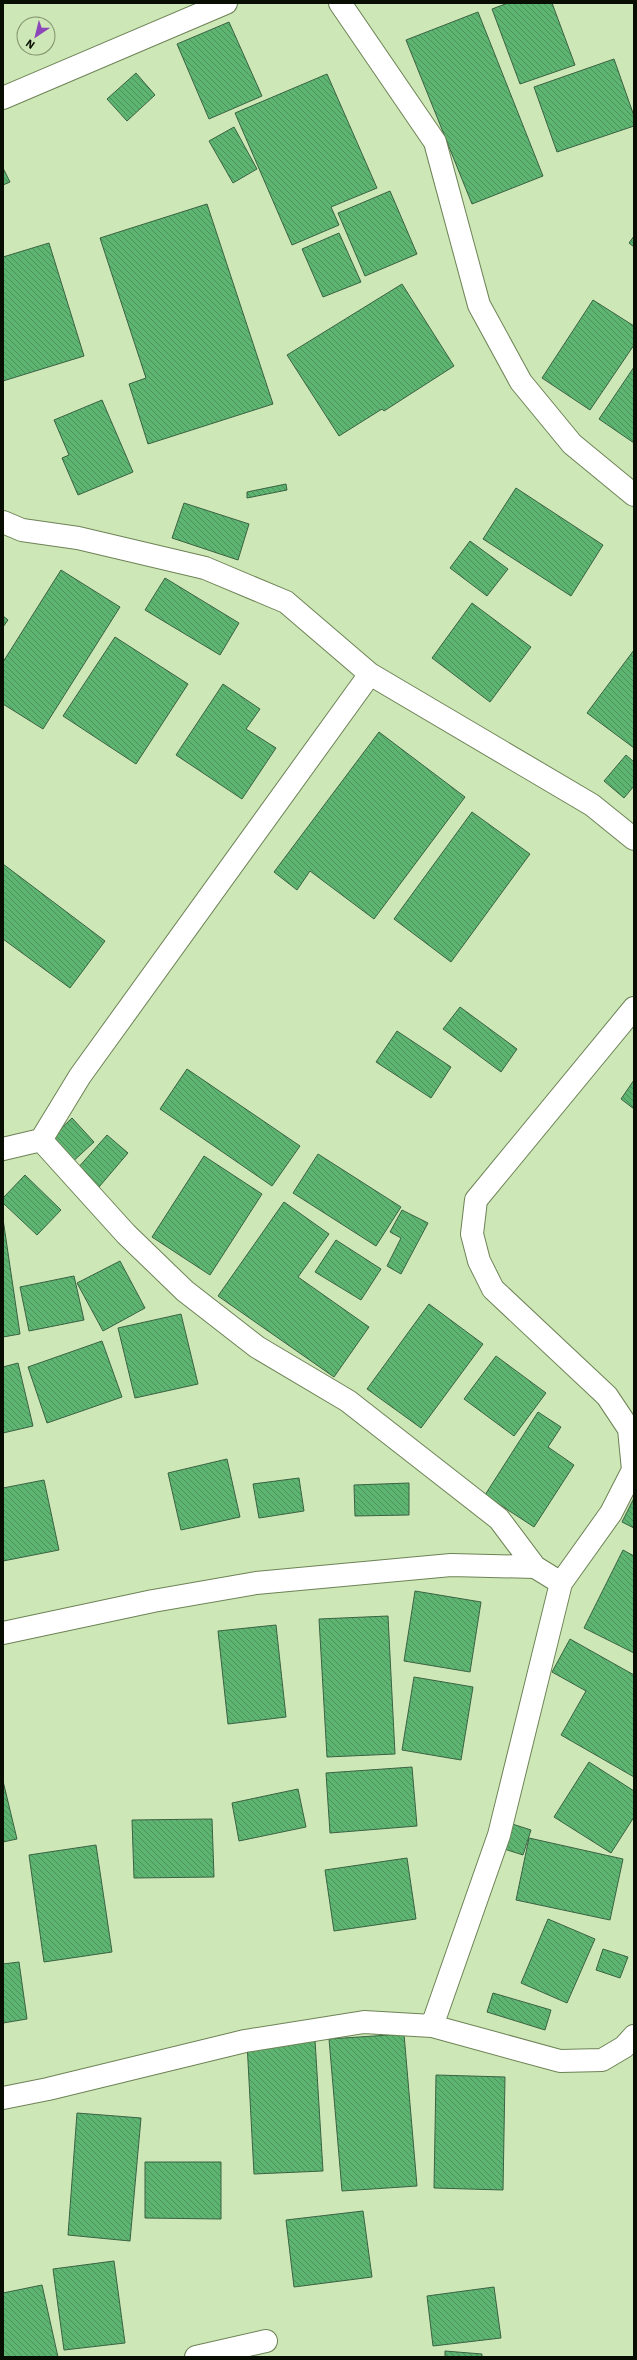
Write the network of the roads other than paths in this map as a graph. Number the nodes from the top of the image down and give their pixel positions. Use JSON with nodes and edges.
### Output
{"nodes":[{"id":1,"x":226,"y":3,"type":"edge"},
{"id":2,"x":340,"y":3,"type":"edge"},
{"id":3,"x":3,"y":98,"type":"edge"},
{"id":4,"x":634,"y":495,"type":"edge"},
{"id":5,"x":3,"y":522,"type":"edge"},
{"id":6,"x":370,"y":674,"type":"junction"},
{"id":7,"x":634,"y":838,"type":"edge"},
{"id":8,"x":634,"y":1008,"type":"edge"},
{"id":9,"x":41,"y":1140,"type":"junction"},
{"id":10,"x":3,"y":1149,"type":"edge"},
{"id":11,"x":535,"y":1567,"type":"junction"},
{"id":12,"x":561,"y":1583,"type":"junction"},
{"id":13,"x":3,"y":1633,"type":"edge"},
{"id":14,"x":432,"y":2026,"type":"junction"},
{"id":15,"x":634,"y":2036,"type":"edge"},
{"id":16,"x":3,"y":2098,"type":"edge"},
{"id":17,"x":266,"y":2341,"type":"dead end"},
{"id":18,"x":196,"y":2357,"type":"edge"}],
"edges":[{"from":1,"to":3,"type":"street"},
{"from":2,"to":4,"type":"street"},
{"from":5,"to":6,"type":"street"},
{"from":6,"to":7,"type":"street"},
{"from":6,"to":9,"type":"street"},
{"from":8,"to":12,"type":"street"},
{"from":9,"to":10,"type":"street"},
{"from":9,"to":11,"type":"street"},
{"from":11,"to":12,"type":"street"},
{"from":11,"to":13,"type":"street"},
{"from":12,"to":14,"type":"street"},
{"from":14,"to":15,"type":"street"},
{"from":14,"to":16,"type":"street"},
{"from":17,"to":18,"type":"street"}]}
